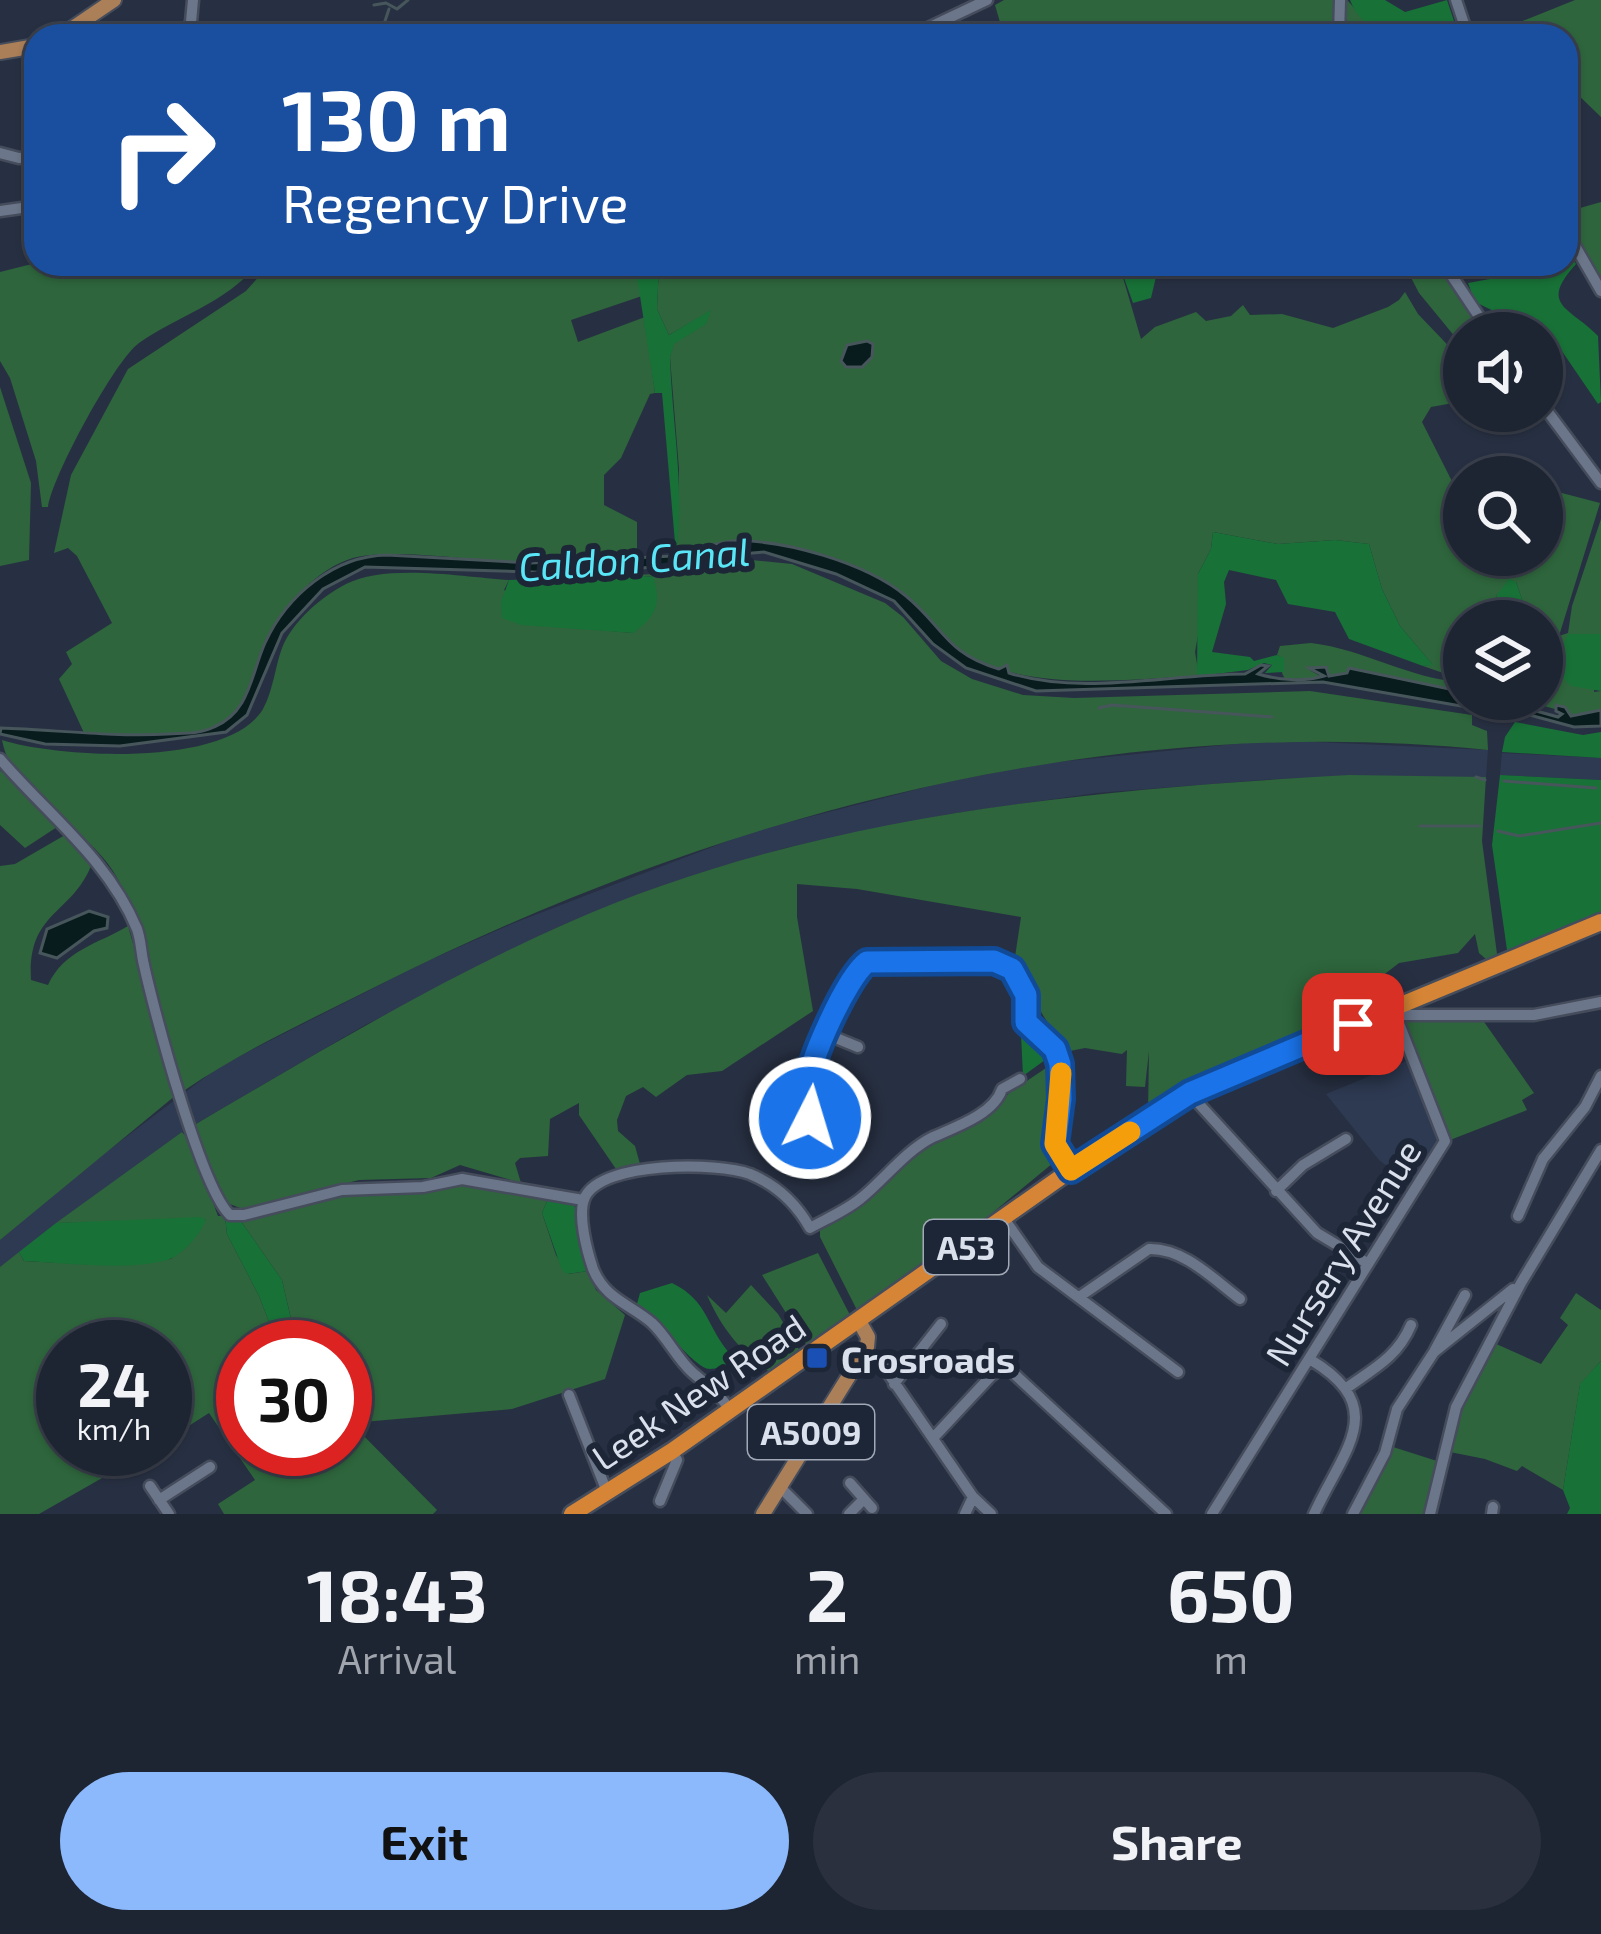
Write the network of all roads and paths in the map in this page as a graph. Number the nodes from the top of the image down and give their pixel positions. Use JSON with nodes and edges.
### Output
{"nodes":[{"id":1,"x":114,"y":0,"type":"edge"},
{"id":2,"x":987,"y":0,"type":"edge"},
{"id":3,"x":79,"y":24,"type":"edge"},
{"id":4,"x":936,"y":24,"type":"edge"},
{"id":5,"x":1578,"y":251,"type":"edge"},
{"id":6,"x":1452,"y":276,"type":"edge"},
{"id":7,"x":1601,"y":291,"type":"edge"},
{"id":8,"x":1476,"y":312,"type":"edge"},
{"id":9,"x":1563,"y":432,"type":"edge"},
{"id":10,"x":1601,"y":483,"type":"edge"},
{"id":11,"x":0,"y":759,"type":"edge"},
{"id":12,"x":1601,"y":922,"type":"edge"},
{"id":13,"x":1601,"y":1002,"type":"edge"},
{"id":14,"x":1394,"y":1011,"type":"junction"},
{"id":15,"x":826,"y":1034,"type":"junction"},
{"id":16,"x":858,"y":1047,"type":"dead end"},
{"id":17,"x":1601,"y":1076,"type":"edge"},
{"id":18,"x":1020,"y":1079,"type":"dead end"},
{"id":19,"x":1190,"y":1093,"type":"junction"},
{"id":20,"x":799,"y":1139,"type":"dead end"},
{"id":21,"x":1346,"y":1139,"type":"dead end"},
{"id":22,"x":1601,"y":1150,"type":"edge"},
{"id":23,"x":1071,"y":1170,"type":"junction"},
{"id":24,"x":1276,"y":1191,"type":"junction"},
{"id":25,"x":583,"y":1200,"type":"junction"},
{"id":26,"x":1518,"y":1216,"type":"dead end"},
{"id":27,"x":1005,"y":1220,"type":"junction"},
{"id":28,"x":1367,"y":1263,"type":"junction"},
{"id":29,"x":1520,"y":1283,"type":"junction"},
{"id":30,"x":1465,"y":1295,"type":"dead end"},
{"id":31,"x":1079,"y":1298,"type":"junction"},
{"id":32,"x":1240,"y":1299,"type":"dead end"},
{"id":33,"x":859,"y":1321,"type":"junction"},
{"id":34,"x":941,"y":1324,"type":"dead end"},
{"id":35,"x":1411,"y":1325,"type":"dead end"},
{"id":36,"x":842,"y":1334,"type":"junction"},
{"id":37,"x":1434,"y":1352,"type":"junction"},
{"id":38,"x":862,"y":1354,"type":"junction"},
{"id":39,"x":1312,"y":1360,"type":"junction"},
{"id":40,"x":1178,"y":1372,"type":"dead end"},
{"id":41,"x":894,"y":1384,"type":"junction"},
{"id":42,"x":1348,"y":1387,"type":"junction"},
{"id":43,"x":574,"y":1400,"type":"dead end"},
{"id":44,"x":730,"y":1411,"type":"junction"},
{"id":45,"x":934,"y":1436,"type":"junction"},
{"id":46,"x":673,"y":1451,"type":"junction"},
{"id":47,"x":210,"y":1467,"type":"dead end"},
{"id":48,"x":850,"y":1483,"type":"dead end"},
{"id":49,"x":150,"y":1486,"type":"dead end"},
{"id":50,"x":779,"y":1486,"type":"junction"},
{"id":51,"x":607,"y":1492,"type":"junction"},
{"id":52,"x":973,"y":1497,"type":"junction"},
{"id":53,"x":160,"y":1500,"type":"junction"},
{"id":54,"x":660,"y":1502,"type":"dead end"},
{"id":55,"x":169,"y":1514,"type":"edge"},
{"id":56,"x":572,"y":1514,"type":"edge"},
{"id":57,"x":763,"y":1514,"type":"edge"},
{"id":58,"x":807,"y":1514,"type":"edge"},
{"id":59,"x":849,"y":1514,"type":"edge"},
{"id":60,"x":965,"y":1514,"type":"edge"},
{"id":61,"x":991,"y":1514,"type":"edge"},
{"id":62,"x":1166,"y":1514,"type":"edge"},
{"id":63,"x":1212,"y":1514,"type":"edge"},
{"id":64,"x":1314,"y":1514,"type":"edge"},
{"id":65,"x":1353,"y":1514,"type":"edge"},
{"id":66,"x":1430,"y":1514,"type":"edge"}],
"edges":[{"from":1,"to":3,"type":"main road"},
{"from":2,"to":4,"type":"street"},
{"from":5,"to":7,"type":"street"},
{"from":6,"to":8,"type":"street"},
{"from":9,"to":10,"type":"street"},
{"from":11,"to":25,"type":"street"},
{"from":12,"to":14,"type":"highway","number":"A53"},
{"from":13,"to":14,"type":"street"},
{"from":14,"to":19,"type":"highway","number":"A53"},
{"from":14,"to":28,"type":"street","name":"Nursery Avenue"},
{"from":15,"to":16,"type":"street"},
{"from":15,"to":20,"type":"street"},
{"from":15,"to":23,"type":"street"},
{"from":17,"to":26,"type":"street"},
{"from":18,"to":25,"type":"street"},
{"from":19,"to":23,"type":"highway","number":"A53"},
{"from":19,"to":24,"type":"street"},
{"from":21,"to":24,"type":"street"},
{"from":22,"to":29,"type":"street"},
{"from":23,"to":27,"type":"highway","number":"A53"},
{"from":24,"to":28,"type":"street"},
{"from":25,"to":44,"type":"street"},
{"from":27,"to":31,"type":"street"},
{"from":27,"to":33,"type":"highway","number":"A53"},
{"from":28,"to":39,"type":"street","name":"Nursery Avenue"},
{"from":29,"to":37,"type":"street"},
{"from":29,"to":66,"type":"street"},
{"from":30,"to":37,"type":"street"},
{"from":31,"to":32,"type":"street"},
{"from":31,"to":40,"type":"street"},
{"from":33,"to":36,"type":"highway","name":"Leek New Road","number":"A53"},
{"from":33,"to":38,"type":"main road","number":"A5009"},
{"from":34,"to":41,"type":"street"},
{"from":35,"to":42,"type":"street"},
{"from":36,"to":38,"type":"main road","number":"A5009"},
{"from":36,"to":44,"type":"highway","name":"Leek New Road","number":"A53"},
{"from":37,"to":65,"type":"street"},
{"from":38,"to":41,"type":"street"},
{"from":38,"to":50,"type":"main road","number":"A5009"},
{"from":39,"to":42,"type":"street"},
{"from":39,"to":63,"type":"street","name":"Nursery Avenue"},
{"from":41,"to":45,"type":"street"},
{"from":42,"to":64,"type":"street"},
{"from":43,"to":51,"type":"street"},
{"from":44,"to":46,"type":"highway","name":"Leek New Road","number":"A53"},
{"from":45,"to":52,"type":"street"},
{"from":45,"to":62,"type":"street"},
{"from":46,"to":51,"type":"highway","name":"Leek New Road","number":"A53"},
{"from":46,"to":54,"type":"street"},
{"from":47,"to":53,"type":"street"},
{"from":48,"to":59,"type":"street"},
{"from":49,"to":53,"type":"street"},
{"from":50,"to":57,"type":"main road","number":"A5009"},
{"from":50,"to":58,"type":"street"},
{"from":51,"to":56,"type":"highway","name":"Leek New Road","number":"A53"},
{"from":52,"to":60,"type":"street"},
{"from":52,"to":61,"type":"street"},
{"from":53,"to":55,"type":"street"}]}
